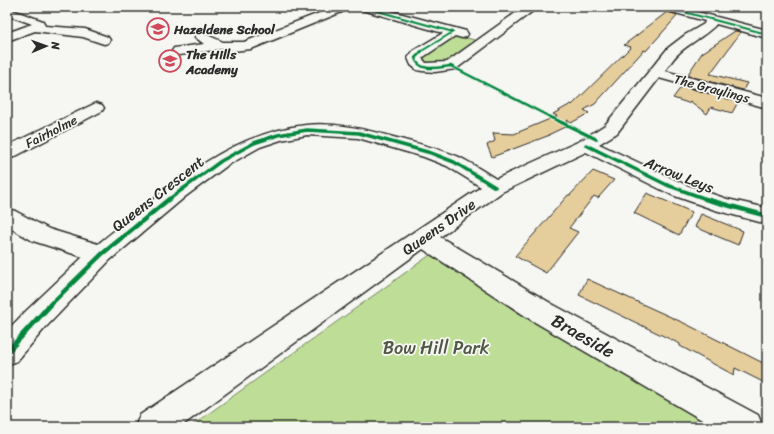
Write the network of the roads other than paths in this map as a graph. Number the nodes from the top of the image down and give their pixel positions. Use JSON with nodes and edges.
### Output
{"nodes":[{"id":1,"x":16,"y":7,"type":"edge"},
{"id":2,"x":345,"y":7,"type":"edge"},
{"id":3,"x":363,"y":7,"type":"edge"},
{"id":4,"x":533,"y":7,"type":"edge"},
{"id":5,"x":665,"y":7,"type":"edge"},
{"id":6,"x":7,"y":10,"type":"edge"},
{"id":7,"x":712,"y":19,"type":"junction"},
{"id":8,"x":39,"y":23,"type":"junction"},
{"id":9,"x":453,"y":32,"type":"junction"},
{"id":10,"x":767,"y":34,"type":"edge"},
{"id":11,"x":7,"y":37,"type":"edge"},
{"id":12,"x":201,"y":37,"type":"dead end"},
{"id":13,"x":104,"y":40,"type":"dead end"},
{"id":14,"x":486,"y":40,"type":"junction"},
{"id":15,"x":219,"y":46,"type":"junction"},
{"id":16,"x":179,"y":52,"type":"dead end"},
{"id":17,"x":657,"y":73,"type":"junction"},
{"id":18,"x":767,"y":103,"type":"edge"},
{"id":19,"x":96,"y":108,"type":"dead end"},
{"id":20,"x":586,"y":145,"type":"junction"},
{"id":21,"x":7,"y":153,"type":"edge"},
{"id":22,"x":495,"y":188,"type":"junction"},
{"id":23,"x":7,"y":216,"type":"edge"},
{"id":24,"x":767,"y":216,"type":"edge"},
{"id":25,"x":424,"y":238,"type":"junction"},
{"id":26,"x":102,"y":254,"type":"junction"},
{"id":27,"x":7,"y":352,"type":"edge"},
{"id":28,"x":152,"y":427,"type":"edge"},
{"id":29,"x":746,"y":427,"type":"edge"}],
"edges":[{"from":1,"to":6,"type":"street"},
{"from":2,"to":15,"type":"street"},
{"from":3,"to":9,"type":"street"},
{"from":4,"to":14,"type":"street"},
{"from":5,"to":7,"type":"street"},
{"from":6,"to":8,"type":"street"},
{"from":7,"to":10,"type":"street"},
{"from":7,"to":17,"type":"street","name":"Queens Drive"},
{"from":8,"to":11,"type":"street"},
{"from":8,"to":13,"type":"street"},
{"from":9,"to":14,"type":"street"},
{"from":9,"to":14,"type":"street"},
{"from":12,"to":15,"type":"street"},
{"from":15,"to":16,"type":"street"},
{"from":17,"to":18,"type":"street","name":"The Graylings"},
{"from":17,"to":20,"type":"street","name":"Queens Drive"},
{"from":19,"to":21,"type":"street","name":"Fairholme"},
{"from":20,"to":22,"type":"street","name":"Queens Drive"},
{"from":20,"to":24,"type":"street","name":"Arrow Leys"},
{"from":22,"to":25,"type":"street","name":"Queens Drive"},
{"from":22,"to":26,"type":"street","name":"Queens Crescent"},
{"from":23,"to":26,"type":"street"},
{"from":25,"to":28,"type":"street","name":"Queens Drive"},
{"from":25,"to":29,"type":"street","name":"Braeside"},
{"from":26,"to":27,"type":"street","name":"Queens Crescent"}]}
